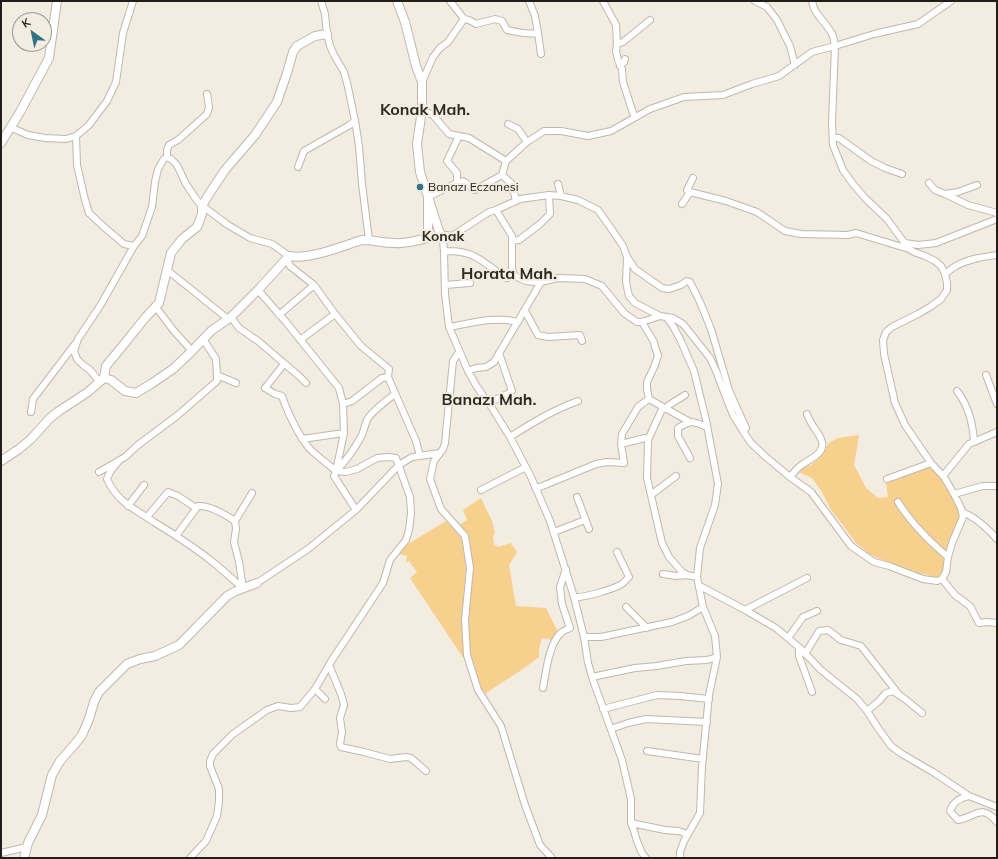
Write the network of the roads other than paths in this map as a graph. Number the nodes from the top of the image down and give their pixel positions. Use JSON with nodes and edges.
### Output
{"nodes":[{"id":1,"x":57,"y":1,"type":"edge"},
{"id":2,"x":133,"y":1,"type":"edge"},
{"id":3,"x":321,"y":1,"type":"edge"},
{"id":4,"x":397,"y":1,"type":"edge"},
{"id":5,"x":450,"y":1,"type":"edge"},
{"id":6,"x":529,"y":1,"type":"edge"},
{"id":7,"x":603,"y":1,"type":"edge"},
{"id":8,"x":755,"y":1,"type":"edge"},
{"id":9,"x":812,"y":1,"type":"edge"},
{"id":10,"x":951,"y":1,"type":"edge"},
{"id":11,"x":464,"y":19,"type":"junction"},
{"id":12,"x":650,"y":20,"type":"dead end"},
{"id":13,"x":538,"y":33,"type":"junction"},
{"id":14,"x":327,"y":34,"type":"junction"},
{"id":15,"x":617,"y":44,"type":"junction"},
{"id":16,"x":835,"y":46,"type":"junction"},
{"id":17,"x":541,"y":54,"type":"dead end"},
{"id":18,"x":625,"y":59,"type":"dead end"},
{"id":19,"x":795,"y":65,"type":"junction"},
{"id":20,"x":620,"y":66,"type":"junction"},
{"id":21,"x":788,"y":70,"type":"junction"},
{"id":22,"x":788,"y":77,"type":"dead end"},
{"id":23,"x":422,"y":82,"type":"junction"},
{"id":24,"x":207,"y":94,"type":"dead end"},
{"id":25,"x":422,"y":110,"type":"junction"},
{"id":26,"x":636,"y":117,"type":"junction"},
{"id":27,"x":355,"y":120,"type":"junction"},
{"id":28,"x":508,"y":124,"type":"dead end"},
{"id":29,"x":12,"y":128,"type":"junction"},
{"id":30,"x":76,"y":136,"type":"junction"},
{"id":31,"x":459,"y":136,"type":"junction"},
{"id":32,"x":833,"y":138,"type":"junction"},
{"id":33,"x":526,"y":142,"type":"junction"},
{"id":34,"x":1,"y":143,"type":"edge"},
{"id":35,"x":167,"y":157,"type":"junction"},
{"id":36,"x":506,"y":161,"type":"junction"},
{"id":37,"x":298,"y":167,"type":"dead end"},
{"id":38,"x":902,"y":174,"type":"dead end"},
{"id":39,"x":502,"y":175,"type":"junction"},
{"id":40,"x":693,"y":178,"type":"dead end"},
{"id":41,"x":457,"y":182,"type":"junction"},
{"id":42,"x":930,"y":183,"type":"dead end"},
{"id":43,"x":558,"y":184,"type":"dead end"},
{"id":44,"x":977,"y":185,"type":"dead end"},
{"id":45,"x":690,"y":192,"type":"junction"},
{"id":46,"x":945,"y":194,"type":"junction"},
{"id":47,"x":549,"y":195,"type":"junction"},
{"id":48,"x":561,"y":196,"type":"junction"},
{"id":49,"x":428,"y":197,"type":"junction"},
{"id":50,"x":516,"y":201,"type":"junction"},
{"id":51,"x":682,"y":204,"type":"dead end"},
{"id":52,"x":202,"y":206,"type":"junction"},
{"id":53,"x":496,"y":210,"type":"junction"},
{"id":54,"x":997,"y":213,"type":"edge"},
{"id":55,"x":997,"y":219,"type":"edge"},
{"id":56,"x":441,"y":237,"type":"junction"},
{"id":57,"x":369,"y":240,"type":"junction"},
{"id":58,"x":512,"y":241,"type":"junction"},
{"id":59,"x":905,"y":243,"type":"junction"},
{"id":60,"x":124,"y":244,"type":"junction"},
{"id":61,"x":134,"y":246,"type":"junction"},
{"id":62,"x":909,"y":249,"type":"junction"},
{"id":63,"x":444,"y":251,"type":"junction"},
{"id":64,"x":997,"y":255,"type":"edge"},
{"id":65,"x":290,"y":256,"type":"junction"},
{"id":66,"x":627,"y":257,"type":"junction"},
{"id":67,"x":127,"y":258,"type":"junction"},
{"id":68,"x":166,"y":270,"type":"junction"},
{"id":69,"x":945,"y":274,"type":"junction"},
{"id":70,"x":514,"y":275,"type":"junction"},
{"id":71,"x":541,"y":282,"type":"junction"},
{"id":72,"x":470,"y":283,"type":"dead end"},
{"id":73,"x":314,"y":285,"type":"junction"},
{"id":74,"x":445,"y":285,"type":"junction"},
{"id":75,"x":258,"y":290,"type":"junction"},
{"id":76,"x":155,"y":306,"type":"junction"},
{"id":77,"x":525,"y":311,"type":"junction"},
{"id":78,"x":335,"y":314,"type":"junction"},
{"id":79,"x":280,"y":315,"type":"junction"},
{"id":80,"x":663,"y":317,"type":"junction"},
{"id":81,"x":230,"y":318,"type":"junction"},
{"id":82,"x":518,"y":322,"type":"junction"},
{"id":83,"x":642,"y":322,"type":"junction"},
{"id":84,"x":449,"y":327,"type":"junction"},
{"id":85,"x":203,"y":339,"type":"junction"},
{"id":86,"x":78,"y":340,"type":"junction"},
{"id":87,"x":300,"y":340,"type":"junction"},
{"id":88,"x":582,"y":341,"type":"dead end"},
{"id":89,"x":192,"y":352,"type":"junction"},
{"id":90,"x":459,"y":352,"type":"junction"},
{"id":91,"x":499,"y":353,"type":"junction"},
{"id":92,"x":284,"y":364,"type":"junction"},
{"id":93,"x":468,"y":371,"type":"junction"},
{"id":94,"x":217,"y":375,"type":"junction"},
{"id":95,"x":986,"y":375,"type":"dead end"},
{"id":96,"x":388,"y":377,"type":"junction"},
{"id":97,"x":101,"y":380,"type":"junction"},
{"id":98,"x":306,"y":382,"type":"dead end"},
{"id":99,"x":236,"y":383,"type":"dead end"},
{"id":100,"x":957,"y":391,"type":"dead end"},
{"id":101,"x":395,"y":394,"type":"junction"},
{"id":102,"x":685,"y":395,"type":"dead end"},
{"id":103,"x":649,"y":399,"type":"junction"},
{"id":104,"x":578,"y":401,"type":"dead end"},
{"id":105,"x":489,"y":403,"type":"junction"},
{"id":106,"x":343,"y":404,"type":"junction"},
{"id":107,"x":997,"y":404,"type":"edge"},
{"id":108,"x":664,"y":408,"type":"junction"},
{"id":109,"x":31,"y":412,"type":"dead end"},
{"id":110,"x":807,"y":414,"type":"dead end"},
{"id":111,"x":690,"y":422,"type":"junction"},
{"id":112,"x":707,"y":427,"type":"junction"},
{"id":113,"x":746,"y":428,"type":"dead end"},
{"id":114,"x":997,"y":432,"type":"edge"},
{"id":115,"x":344,"y":433,"type":"junction"},
{"id":116,"x":510,"y":437,"type":"junction"},
{"id":117,"x":302,"y":439,"type":"junction"},
{"id":118,"x":648,"y":440,"type":"junction"},
{"id":119,"x":974,"y":442,"type":"junction"},
{"id":120,"x":621,"y":444,"type":"junction"},
{"id":121,"x":440,"y":453,"type":"junction"},
{"id":122,"x":420,"y":456,"type":"junction"},
{"id":123,"x":690,"y":458,"type":"dead end"},
{"id":124,"x":1,"y":461,"type":"edge"},
{"id":125,"x":118,"y":462,"type":"junction"},
{"id":126,"x":932,"y":463,"type":"junction"},
{"id":127,"x":399,"y":465,"type":"junction"},
{"id":128,"x":526,"y":467,"type":"junction"},
{"id":129,"x":336,"y":471,"type":"junction"},
{"id":130,"x":99,"y":472,"type":"dead end"},
{"id":131,"x":676,"y":476,"type":"dead end"},
{"id":132,"x":943,"y":476,"type":"junction"},
{"id":133,"x":790,"y":477,"type":"junction"},
{"id":134,"x":887,"y":479,"type":"dead end"},
{"id":135,"x":144,"y":485,"type":"dead end"},
{"id":136,"x":997,"y":486,"type":"edge"},
{"id":137,"x":535,"y":487,"type":"junction"},
{"id":138,"x":481,"y":490,"type":"dead end"},
{"id":139,"x":252,"y":493,"type":"dead end"},
{"id":140,"x":954,"y":494,"type":"junction"},
{"id":141,"x":651,"y":495,"type":"junction"},
{"id":142,"x":577,"y":497,"type":"dead end"},
{"id":143,"x":898,"y":502,"type":"dead end"},
{"id":144,"x":128,"y":506,"type":"junction"},
{"id":145,"x":196,"y":508,"type":"junction"},
{"id":146,"x":356,"y":510,"type":"junction"},
{"id":147,"x":962,"y":512,"type":"junction"},
{"id":148,"x":147,"y":517,"type":"junction"},
{"id":149,"x":585,"y":520,"type":"junction"},
{"id":150,"x":235,"y":521,"type":"junction"},
{"id":151,"x":588,"y":529,"type":"dead end"},
{"id":152,"x":554,"y":532,"type":"junction"},
{"id":153,"x":176,"y":536,"type":"junction"},
{"id":154,"x":997,"y":539,"type":"edge"},
{"id":155,"x":617,"y":552,"type":"dead end"},
{"id":156,"x":948,"y":557,"type":"junction"},
{"id":157,"x":566,"y":569,"type":"junction"},
{"id":158,"x":662,"y":574,"type":"dead end"},
{"id":159,"x":687,"y":575,"type":"junction"},
{"id":160,"x":697,"y":577,"type":"junction"},
{"id":161,"x":807,"y":578,"type":"dead end"},
{"id":162,"x":942,"y":579,"type":"junction"},
{"id":163,"x":257,"y":583,"type":"joint"},
{"id":164,"x":700,"y":586,"type":"junction"},
{"id":165,"x":243,"y":588,"type":"junction"},
{"id":166,"x":574,"y":597,"type":"junction"},
{"id":167,"x":626,"y":607,"type":"dead end"},
{"id":168,"x":703,"y":608,"type":"junction"},
{"id":169,"x":745,"y":610,"type":"junction"},
{"id":170,"x":817,"y":611,"type":"dead end"},
{"id":171,"x":997,"y":623,"type":"edge"},
{"id":172,"x":647,"y":628,"type":"junction"},
{"id":173,"x":584,"y":638,"type":"junction"},
{"id":174,"x":788,"y":638,"type":"junction"},
{"id":175,"x":799,"y":648,"type":"junction"},
{"id":176,"x":805,"y":654,"type":"junction"},
{"id":177,"x":717,"y":657,"type":"junction"},
{"id":178,"x":329,"y":665,"type":"junction"},
{"id":179,"x":592,"y":677,"type":"junction"},
{"id":180,"x":542,"y":688,"type":"dead end"},
{"id":181,"x":315,"y":689,"type":"junction"},
{"id":182,"x":812,"y":692,"type":"dead end"},
{"id":183,"x":900,"y":696,"type":"junction"},
{"id":184,"x":325,"y":699,"type":"dead end"},
{"id":185,"x":709,"y":699,"type":"junction"},
{"id":186,"x":603,"y":709,"type":"junction"},
{"id":187,"x":867,"y":711,"type":"junction"},
{"id":188,"x":922,"y":713,"type":"dead end"},
{"id":189,"x":707,"y":722,"type":"junction"},
{"id":190,"x":611,"y":729,"type":"junction"},
{"id":191,"x":647,"y":751,"type":"dead end"},
{"id":192,"x":703,"y":759,"type":"junction"},
{"id":193,"x":426,"y":772,"type":"dead end"},
{"id":194,"x":969,"y":796,"type":"junction"},
{"id":195,"x":997,"y":807,"type":"edge"},
{"id":196,"x":997,"y":822,"type":"edge"},
{"id":197,"x":631,"y":823,"type":"junction"},
{"id":198,"x":688,"y":834,"type":"junction"},
{"id":199,"x":27,"y":847,"type":"junction"},
{"id":200,"x":1,"y":853,"type":"edge"},
{"id":201,"x":24,"y":858,"type":"edge"},
{"id":202,"x":190,"y":858,"type":"edge"},
{"id":203,"x":552,"y":858,"type":"edge"},
{"id":204,"x":646,"y":858,"type":"edge"},
{"id":205,"x":680,"y":858,"type":"edge"}],
"edges":[{"from":1,"to":29,"type":"main road"},
{"from":2,"to":30,"type":"street"},
{"from":3,"to":14,"type":"street"},
{"from":4,"to":23,"type":"main road"},
{"from":5,"to":11,"type":"street"},
{"from":6,"to":13,"type":"street"},
{"from":7,"to":15,"type":"street"},
{"from":8,"to":19,"type":"street"},
{"from":9,"to":16,"type":"street"},
{"from":10,"to":16,"type":"street"},
{"from":11,"to":13,"type":"street"},
{"from":11,"to":23,"type":"street"},
{"from":12,"to":15,"type":"street"},
{"from":13,"to":17,"type":"street"},
{"from":14,"to":27,"type":"street"},
{"from":14,"to":52,"type":"main road"},
{"from":15,"to":20,"type":"street"},
{"from":16,"to":19,"type":"street"},
{"from":16,"to":32,"type":"street"},
{"from":18,"to":20,"type":"street"},
{"from":19,"to":21,"type":"street"},
{"from":20,"to":26,"type":"street"},
{"from":21,"to":22,"type":"street"},
{"from":21,"to":26,"type":"street"},
{"from":23,"to":25,"type":"main road"},
{"from":24,"to":35,"type":"street"},
{"from":25,"to":31,"type":"street"},
{"from":25,"to":49,"type":"main road"},
{"from":26,"to":33,"type":"street"},
{"from":27,"to":37,"type":"street"},
{"from":27,"to":57,"type":"street"},
{"from":28,"to":33,"type":"street"},
{"from":29,"to":30,"type":"street"},
{"from":29,"to":34,"type":"main road"},
{"from":30,"to":60,"type":"street"},
{"from":31,"to":36,"type":"street"},
{"from":31,"to":41,"type":"street"},
{"from":32,"to":38,"type":"street"},
{"from":32,"to":59,"type":"street"},
{"from":33,"to":36,"type":"street"},
{"from":35,"to":52,"type":"street"},
{"from":35,"to":61,"type":"street"},
{"from":36,"to":39,"type":"street"},
{"from":39,"to":41,"type":"street"},
{"from":39,"to":50,"type":"street"},
{"from":40,"to":45,"type":"street"},
{"from":41,"to":49,"type":"street"},
{"from":42,"to":46,"type":"street"},
{"from":43,"to":48,"type":"street"},
{"from":44,"to":46,"type":"street"},
{"from":45,"to":51,"type":"street"},
{"from":45,"to":62,"type":"street"},
{"from":46,"to":54,"type":"street"},
{"from":47,"to":48,"type":"street"},
{"from":47,"to":50,"type":"street"},
{"from":47,"to":58,"type":"street"},
{"from":48,"to":66,"type":"street"},
{"from":49,"to":56,"type":"main road"},
{"from":49,"to":57,"type":"main road"},
{"from":50,"to":53,"type":"street"},
{"from":52,"to":65,"type":"street"},
{"from":52,"to":68,"type":"main road"},
{"from":53,"to":56,"type":"street"},
{"from":53,"to":58,"type":"street"},
{"from":55,"to":59,"type":"street"},
{"from":56,"to":63,"type":"street"},
{"from":57,"to":65,"type":"main road"},
{"from":58,"to":70,"type":"street"},
{"from":59,"to":62,"type":"street"},
{"from":60,"to":61,"type":"street"},
{"from":60,"to":67,"type":"street"},
{"from":61,"to":67,"type":"street"},
{"from":62,"to":69,"type":"street"},
{"from":63,"to":70,"type":"street"},
{"from":63,"to":74,"type":"street"},
{"from":64,"to":69,"type":"street"},
{"from":65,"to":73,"type":"street"},
{"from":65,"to":75,"type":"main road"},
{"from":66,"to":80,"type":"street"},
{"from":66,"to":113,"type":"street"},
{"from":67,"to":86,"type":"street"},
{"from":68,"to":76,"type":"main road"},
{"from":68,"to":81,"type":"street"},
{"from":69,"to":126,"type":"street"},
{"from":70,"to":71,"type":"street"},
{"from":71,"to":77,"type":"street"},
{"from":71,"to":83,"type":"street"},
{"from":72,"to":74,"type":"street"},
{"from":73,"to":78,"type":"street"},
{"from":73,"to":79,"type":"street"},
{"from":74,"to":84,"type":"street"},
{"from":75,"to":79,"type":"street"},
{"from":75,"to":81,"type":"main road"},
{"from":76,"to":89,"type":"street"},
{"from":76,"to":97,"type":"main road"},
{"from":77,"to":82,"type":"street"},
{"from":77,"to":88,"type":"street"},
{"from":78,"to":87,"type":"street"},
{"from":78,"to":96,"type":"street"},
{"from":79,"to":87,"type":"street"},
{"from":80,"to":83,"type":"street"},
{"from":80,"to":112,"type":"street"},
{"from":80,"to":133,"type":"street"},
{"from":81,"to":85,"type":"main road"},
{"from":81,"to":92,"type":"street"},
{"from":82,"to":84,"type":"street"},
{"from":82,"to":91,"type":"street"},
{"from":83,"to":103,"type":"street"},
{"from":84,"to":90,"type":"street"},
{"from":85,"to":89,"type":"main road"},
{"from":85,"to":94,"type":"street"},
{"from":86,"to":97,"type":"street"},
{"from":86,"to":109,"type":"street"},
{"from":87,"to":106,"type":"street"},
{"from":89,"to":97,"type":"main road"},
{"from":90,"to":93,"type":"street"},
{"from":90,"to":121,"type":"street"},
{"from":91,"to":93,"type":"street"},
{"from":91,"to":105,"type":"street"},
{"from":92,"to":98,"type":"street"},
{"from":92,"to":117,"type":"street"},
{"from":93,"to":105,"type":"street"},
{"from":94,"to":99,"type":"street"},
{"from":94,"to":125,"type":"street"},
{"from":95,"to":107,"type":"street"},
{"from":96,"to":101,"type":"street"},
{"from":96,"to":106,"type":"street"},
{"from":97,"to":124,"type":"main road"},
{"from":100,"to":119,"type":"street"},
{"from":101,"to":122,"type":"street"},
{"from":101,"to":129,"type":"street"},
{"from":102,"to":108,"type":"street"},
{"from":103,"to":108,"type":"street"},
{"from":103,"to":120,"type":"street"},
{"from":104,"to":116,"type":"street"},
{"from":105,"to":116,"type":"street"},
{"from":106,"to":115,"type":"street"},
{"from":108,"to":111,"type":"street"},
{"from":108,"to":118,"type":"street"},
{"from":110,"to":133,"type":"street"},
{"from":111,"to":112,"type":"street"},
{"from":111,"to":123,"type":"street"},
{"from":112,"to":160,"type":"street"},
{"from":114,"to":119,"type":"street"},
{"from":115,"to":117,"type":"street"},
{"from":115,"to":129,"type":"street"},
{"from":116,"to":128,"type":"street"},
{"from":117,"to":129,"type":"street"},
{"from":118,"to":120,"type":"street"},
{"from":118,"to":141,"type":"street"},
{"from":119,"to":132,"type":"street"},
{"from":120,"to":137,"type":"street"},
{"from":121,"to":122,"type":"street"},
{"from":121,"to":203,"type":"street"},
{"from":122,"to":127,"type":"street"},
{"from":125,"to":130,"type":"street"},
{"from":125,"to":144,"type":"street"},
{"from":126,"to":132,"type":"street"},
{"from":126,"to":134,"type":"street"},
{"from":127,"to":129,"type":"street"},
{"from":127,"to":146,"type":"street"},
{"from":127,"to":178,"type":"street"},
{"from":128,"to":137,"type":"street"},
{"from":128,"to":138,"type":"street"},
{"from":129,"to":146,"type":"street"},
{"from":131,"to":141,"type":"street"},
{"from":132,"to":140,"type":"street"},
{"from":133,"to":162,"type":"street"},
{"from":135,"to":144,"type":"street"},
{"from":136,"to":140,"type":"street"},
{"from":137,"to":152,"type":"street"},
{"from":139,"to":150,"type":"street"},
{"from":140,"to":147,"type":"street"},
{"from":141,"to":159,"type":"street"},
{"from":142,"to":149,"type":"street"},
{"from":143,"to":156,"type":"street"},
{"from":144,"to":148,"type":"street"},
{"from":145,"to":148,"type":"street"},
{"from":145,"to":150,"type":"street"},
{"from":145,"to":153,"type":"street"},
{"from":146,"to":163,"type":"street"},
{"from":147,"to":154,"type":"street"},
{"from":147,"to":156,"type":"street"},
{"from":148,"to":153,"type":"street"},
{"from":149,"to":151,"type":"street"},
{"from":149,"to":152,"type":"street"},
{"from":150,"to":165,"type":"street"},
{"from":152,"to":157,"type":"street"},
{"from":153,"to":165,"type":"street"},
{"from":155,"to":166,"type":"street"},
{"from":156,"to":162,"type":"street"},
{"from":157,"to":166,"type":"street"},
{"from":157,"to":180,"type":"street"},
{"from":158,"to":159,"type":"street"},
{"from":159,"to":160,"type":"street"},
{"from":160,"to":164,"type":"street"},
{"from":161,"to":169,"type":"street"},
{"from":162,"to":171,"type":"street"},
{"from":163,"to":165,"type":"main road"},
{"from":164,"to":168,"type":"street"},
{"from":164,"to":169,"type":"street"},
{"from":165,"to":199,"type":"main road"},
{"from":166,"to":173,"type":"street"},
{"from":167,"to":172,"type":"street"},
{"from":168,"to":172,"type":"street"},
{"from":168,"to":177,"type":"street"},
{"from":169,"to":174,"type":"street"},
{"from":170,"to":174,"type":"street"},
{"from":172,"to":173,"type":"street"},
{"from":173,"to":179,"type":"street"},
{"from":174,"to":175,"type":"street"},
{"from":175,"to":176,"type":"street"},
{"from":175,"to":182,"type":"street"},
{"from":176,"to":183,"type":"street"},
{"from":176,"to":187,"type":"street"},
{"from":177,"to":179,"type":"street"},
{"from":177,"to":185,"type":"street"},
{"from":178,"to":181,"type":"street"},
{"from":178,"to":193,"type":"street"},
{"from":179,"to":186,"type":"street"},
{"from":181,"to":184,"type":"street"},
{"from":181,"to":202,"type":"street"},
{"from":183,"to":187,"type":"street"},
{"from":183,"to":188,"type":"street"},
{"from":185,"to":186,"type":"street"},
{"from":185,"to":189,"type":"street"},
{"from":186,"to":190,"type":"street"},
{"from":187,"to":194,"type":"street"},
{"from":189,"to":190,"type":"street"},
{"from":189,"to":192,"type":"street"},
{"from":190,"to":197,"type":"street"},
{"from":191,"to":192,"type":"street"},
{"from":192,"to":198,"type":"street"},
{"from":194,"to":195,"type":"street"},
{"from":194,"to":196,"type":"street"},
{"from":197,"to":198,"type":"street"},
{"from":197,"to":204,"type":"street"},
{"from":198,"to":205,"type":"street"},
{"from":199,"to":200,"type":"street"},
{"from":199,"to":201,"type":"main road"}]}
